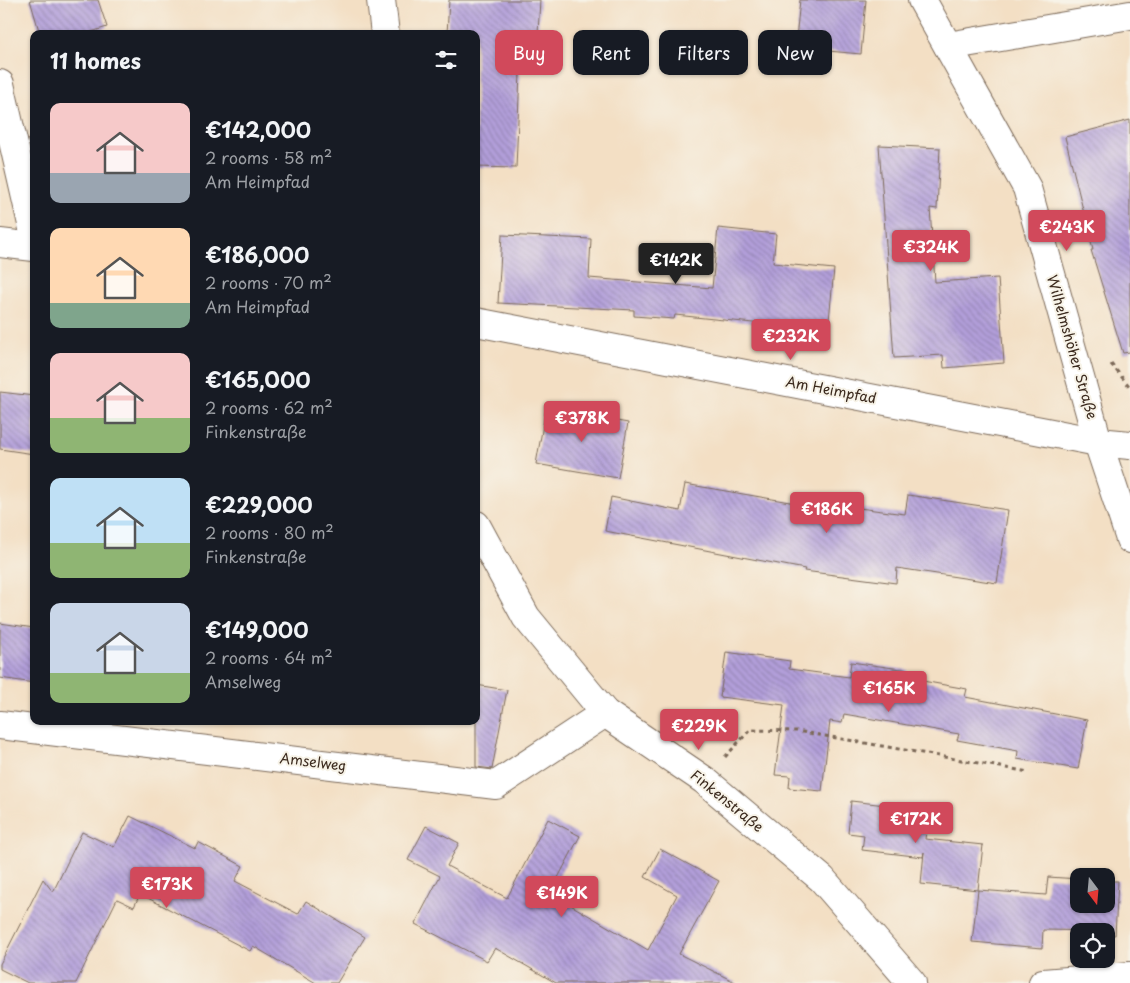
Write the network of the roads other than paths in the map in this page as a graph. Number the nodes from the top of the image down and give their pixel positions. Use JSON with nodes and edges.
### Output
{"nodes":[{"id":1,"x":381,"y":0,"type":"edge"},
{"id":2,"x":922,"y":0,"type":"edge"},
{"id":3,"x":1130,"y":15,"type":"edge"},
{"id":4,"x":385,"y":30,"type":"edge"},
{"id":5,"x":948,"y":46,"type":"junction"},
{"id":6,"x":0,"y":84,"type":"edge"},
{"id":7,"x":30,"y":215,"type":"edge"},
{"id":8,"x":0,"y":243,"type":"edge"},
{"id":9,"x":30,"y":247,"type":"edge"},
{"id":10,"x":480,"y":323,"type":"edge"},
{"id":11,"x":1098,"y":442,"type":"junction"},
{"id":12,"x":1130,"y":445,"type":"edge"},
{"id":13,"x":480,"y":531,"type":"edge"},
{"id":14,"x":1130,"y":540,"type":"edge"},
{"id":15,"x":605,"y":713,"type":"junction"},
{"id":16,"x":0,"y":725,"type":"edge"},
{"id":17,"x":1130,"y":976,"type":"edge"},
{"id":18,"x":912,"y":983,"type":"edge"},
{"id":19,"x":1043,"y":983,"type":"edge"}],
"edges":[{"from":1,"to":4,"type":"street"},
{"from":2,"to":5,"type":"street","name":"Wilhelmshöher Straße"},
{"from":3,"to":5,"type":"street"},
{"from":5,"to":11,"type":"street","name":"Wilhelmshöher Straße"},
{"from":6,"to":7,"type":"street"},
{"from":8,"to":9,"type":"street"},
{"from":10,"to":11,"type":"street","name":"Am Heimpfad"},
{"from":11,"to":12,"type":"street","name":"Am Heimpfad"},
{"from":11,"to":14,"type":"street","name":"Wilhelmshöher Straße"},
{"from":13,"to":15,"type":"street","name":"Finkenstraße"},
{"from":15,"to":16,"type":"street","name":"Amselweg"},
{"from":15,"to":18,"type":"street","name":"Finkenstraße"},
{"from":17,"to":19,"type":"street"}]}
